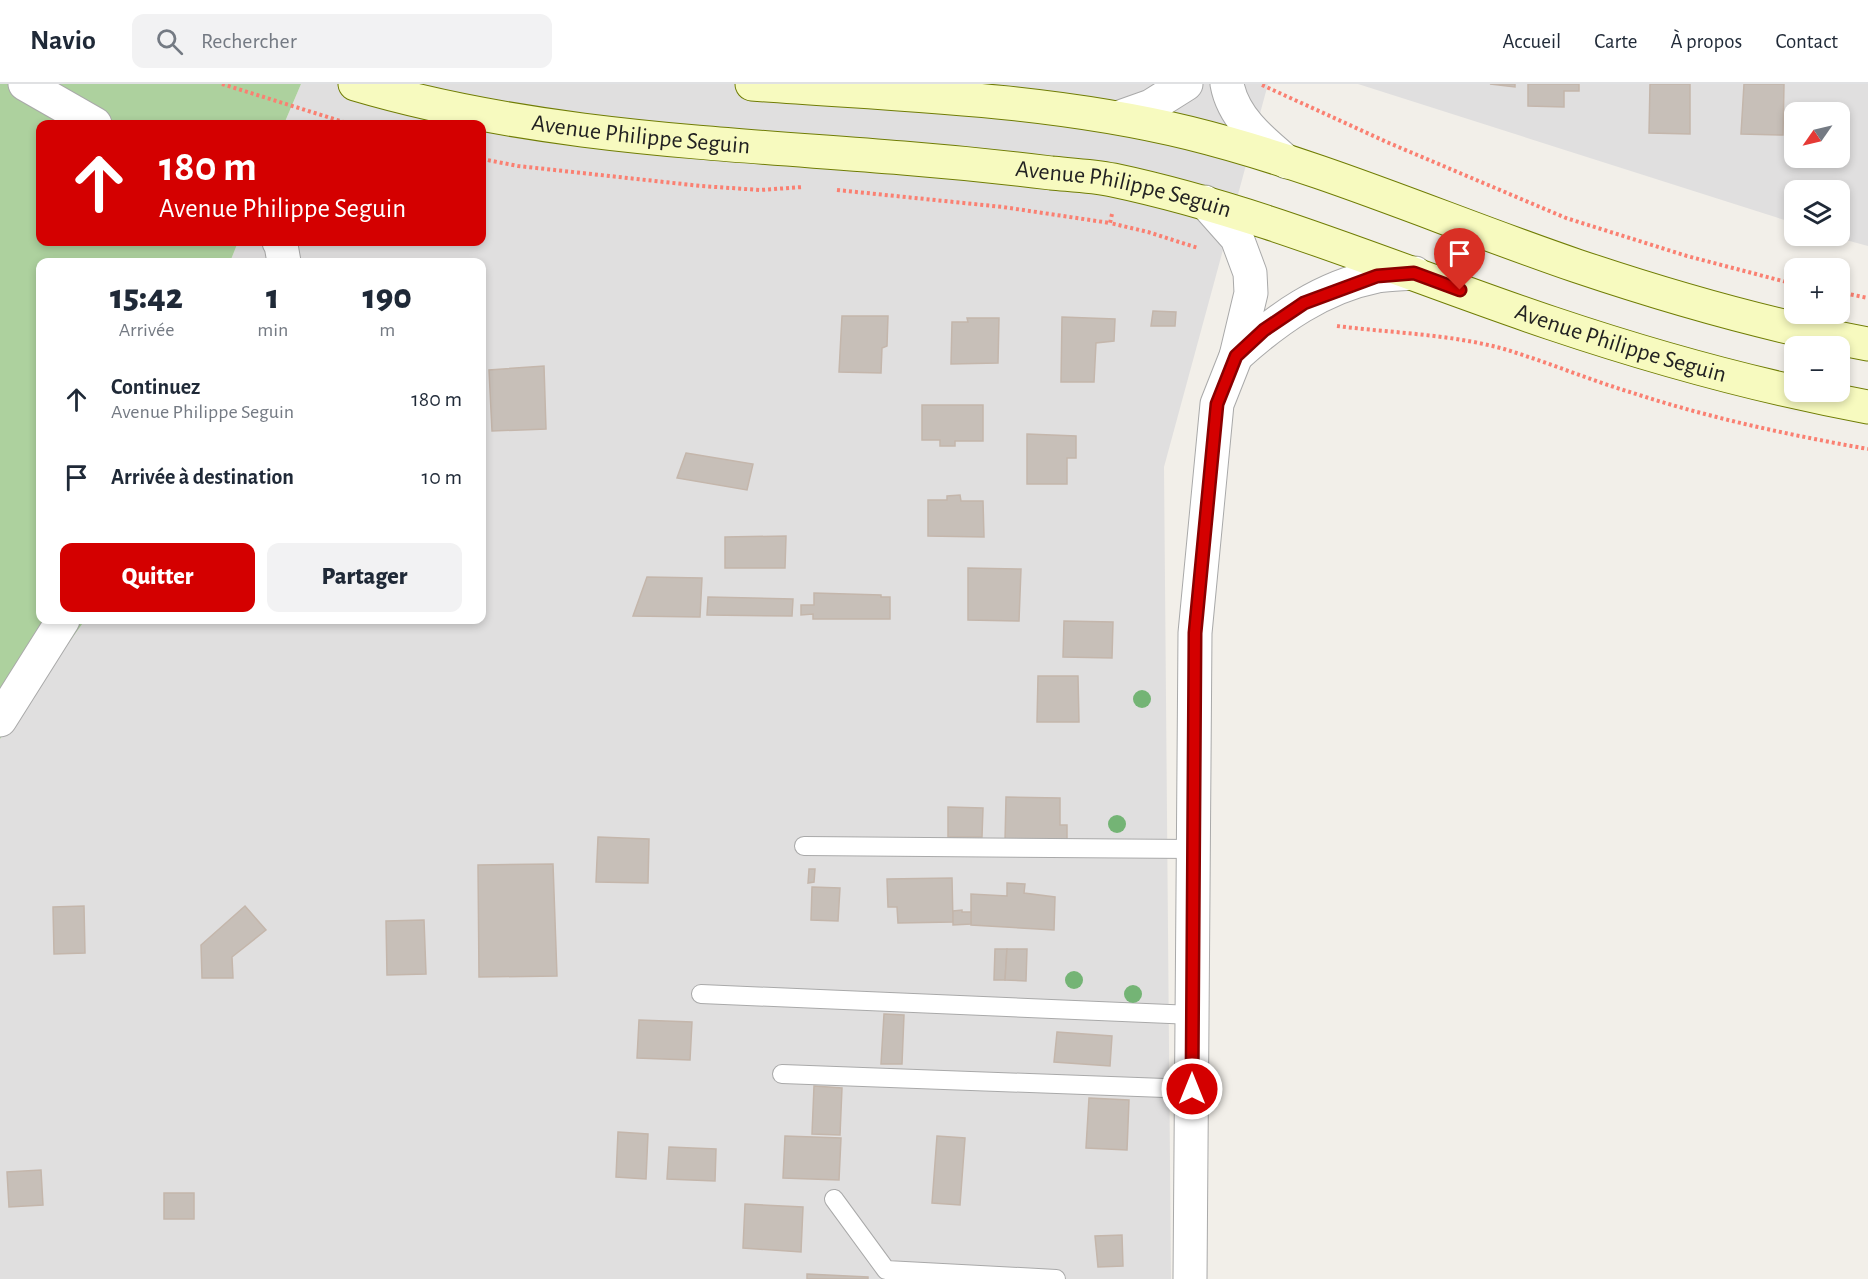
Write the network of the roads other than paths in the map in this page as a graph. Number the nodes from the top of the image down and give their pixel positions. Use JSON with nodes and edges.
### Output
{"nodes":[{"id":1,"x":25,"y":84,"type":"edge"},
{"id":2,"x":355,"y":84,"type":"edge"},
{"id":3,"x":752,"y":84,"type":"edge"},
{"id":4,"x":1186,"y":84,"type":"edge"},
{"id":5,"x":1227,"y":84,"type":"edge"},
{"id":6,"x":1120,"y":117,"type":"junction"},
{"id":7,"x":88,"y":120,"type":"edge"},
{"id":8,"x":1287,"y":162,"type":"junction"},
{"id":9,"x":1205,"y":202,"type":"junction"},
{"id":10,"x":1414,"y":273,"type":"junction"},
{"id":11,"x":1868,"y":344,"type":"edge"},
{"id":12,"x":1236,"y":356,"type":"junction"},
{"id":13,"x":1868,"y":407,"type":"edge"},
{"id":14,"x":60,"y":624,"type":"edge"},
{"id":15,"x":0,"y":720,"type":"edge"},
{"id":16,"x":804,"y":846,"type":"dead end"},
{"id":17,"x":1194,"y":849,"type":"junction"},
{"id":18,"x":701,"y":994,"type":"dead end"},
{"id":19,"x":1192,"y":1016,"type":"junction"},
{"id":20,"x":782,"y":1074,"type":"dead end"},
{"id":21,"x":1192,"y":1089,"type":"junction"},
{"id":22,"x":834,"y":1199,"type":"dead end"},
{"id":23,"x":1056,"y":1279,"type":"edge"},
{"id":24,"x":1191,"y":1279,"type":"edge"}],
"edges":[{"from":1,"to":7,"type":"street"},
{"from":2,"to":9,"type":"main road","name":"Avenue Philippe Seguin"},
{"from":3,"to":6,"type":"main road"},
{"from":4,"to":6,"type":"street"},
{"from":5,"to":8,"type":"street"},
{"from":6,"to":8,"type":"main road"},
{"from":8,"to":11,"type":"main road"},
{"from":9,"to":10,"type":"main road","name":"Avenue Philippe Seguin"},
{"from":9,"to":12,"type":"street"},
{"from":10,"to":12,"type":"street"},
{"from":10,"to":13,"type":"main road","name":"Avenue Philippe Seguin"},
{"from":12,"to":17,"type":"street"},
{"from":14,"to":15,"type":"street"},
{"from":16,"to":17,"type":"lane"},
{"from":17,"to":19,"type":"street"},
{"from":18,"to":19,"type":"lane"},
{"from":19,"to":21,"type":"street"},
{"from":20,"to":21,"type":"lane"},
{"from":21,"to":24,"type":"street"},
{"from":22,"to":23,"type":"lane"}]}
